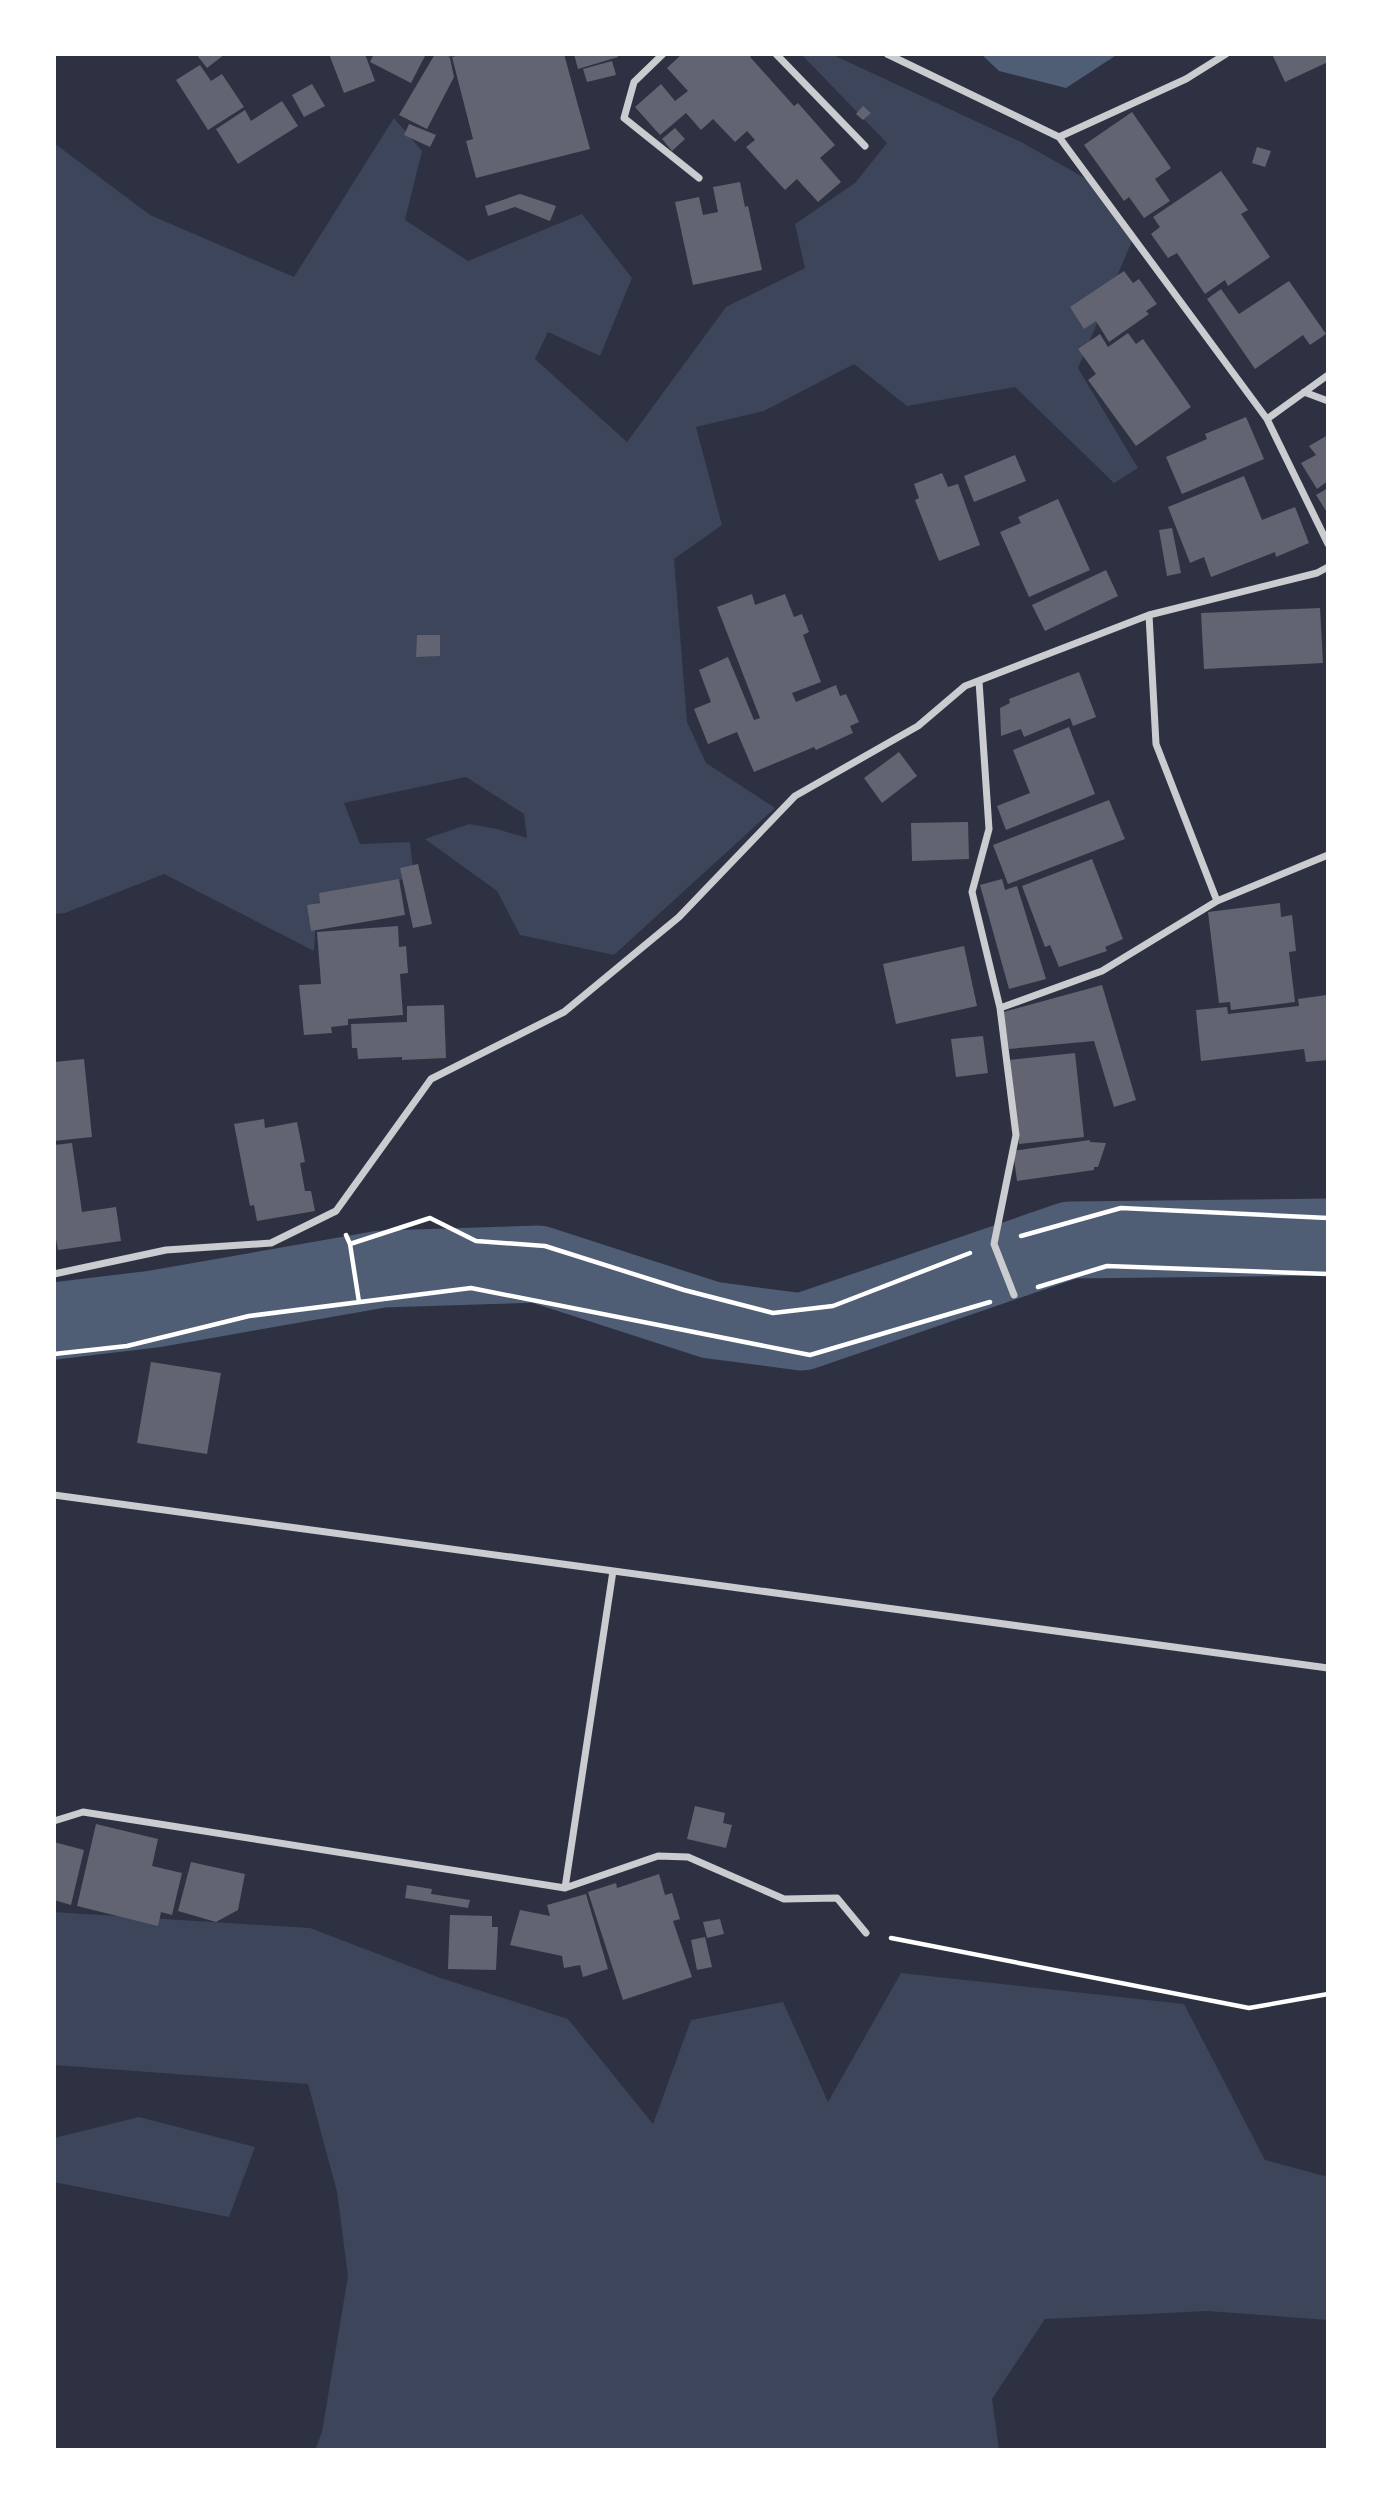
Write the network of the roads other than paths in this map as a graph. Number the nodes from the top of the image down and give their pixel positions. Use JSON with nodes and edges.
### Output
{"nodes":[{"id":1,"x":663,"y":54,"type":"edge"},
{"id":2,"x":776,"y":54,"type":"edge"},
{"id":3,"x":887,"y":54,"type":"edge"},
{"id":4,"x":1226,"y":54,"type":"edge"},
{"id":5,"x":1059,"y":136,"type":"junction"},
{"id":6,"x":865,"y":146,"type":"dead end"},
{"id":7,"x":699,"y":178,"type":"dead end"},
{"id":8,"x":1328,"y":375,"type":"edge"},
{"id":9,"x":1304,"y":392,"type":"junction"},
{"id":10,"x":1328,"y":401,"type":"edge"},
{"id":11,"x":1267,"y":419,"type":"junction"},
{"id":12,"x":1328,"y":544,"type":"edge"},
{"id":13,"x":1328,"y":567,"type":"edge"},
{"id":14,"x":1149,"y":615,"type":"junction"},
{"id":15,"x":979,"y":681,"type":"junction"},
{"id":16,"x":1328,"y":855,"type":"edge"},
{"id":17,"x":1217,"y":901,"type":"junction"},
{"id":18,"x":1000,"y":1008,"type":"junction"},
{"id":19,"x":54,"y":1274,"type":"edge"},
{"id":20,"x":1014,"y":1295,"type":"road end"},
{"id":21,"x":54,"y":1495,"type":"edge"},
{"id":22,"x":612,"y":1571,"type":"junction"},
{"id":23,"x":1328,"y":1668,"type":"edge"},
{"id":24,"x":54,"y":1821,"type":"edge"},
{"id":25,"x":565,"y":1888,"type":"junction"},
{"id":26,"x":866,"y":1933,"type":"road end"}],
"edges":[{"from":1,"to":7,"type":"street"},
{"from":2,"to":6,"type":"street"},
{"from":3,"to":5,"type":"street"},
{"from":4,"to":5,"type":"street"},
{"from":5,"to":11,"type":"street"},
{"from":8,"to":9,"type":"street"},
{"from":9,"to":10,"type":"street"},
{"from":9,"to":11,"type":"street"},
{"from":11,"to":12,"type":"street"},
{"from":13,"to":14,"type":"street"},
{"from":14,"to":15,"type":"street"},
{"from":14,"to":17,"type":"street"},
{"from":15,"to":18,"type":"street"},
{"from":15,"to":19,"type":"street"},
{"from":16,"to":17,"type":"street"},
{"from":17,"to":18,"type":"street"},
{"from":18,"to":20,"type":"street"},
{"from":21,"to":22,"type":"street"},
{"from":22,"to":23,"type":"street"},
{"from":22,"to":25,"type":"street"},
{"from":24,"to":25,"type":"street"},
{"from":25,"to":26,"type":"street"}]}
